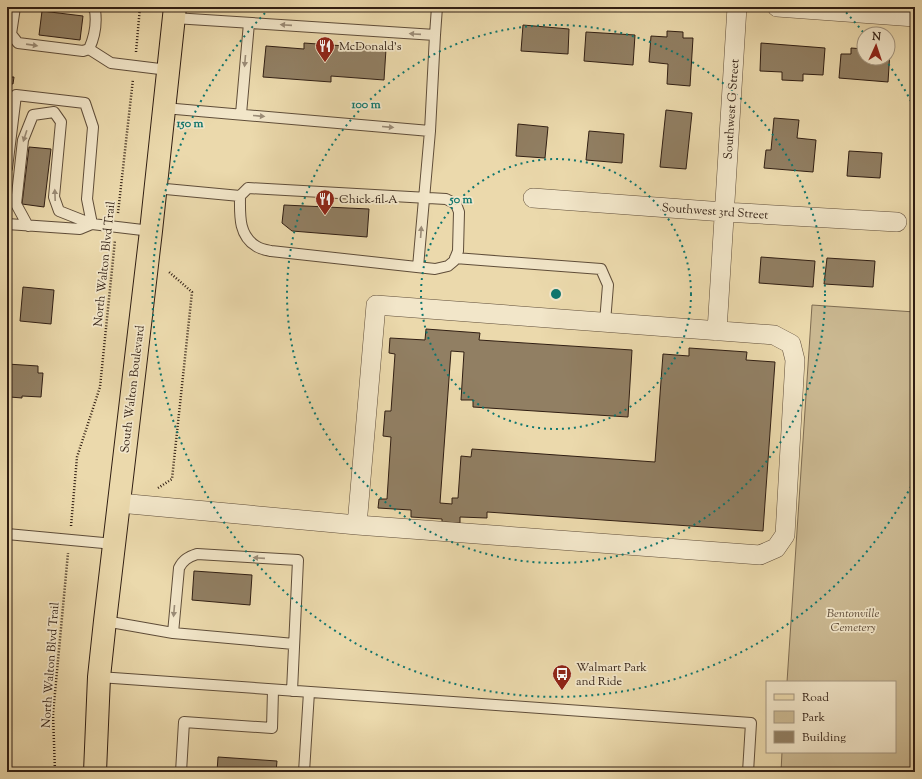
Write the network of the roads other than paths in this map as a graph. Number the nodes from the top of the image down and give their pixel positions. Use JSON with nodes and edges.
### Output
{"nodes":[{"id":1,"x":15,"y":7,"type":"edge"},
{"id":2,"x":92,"y":7,"type":"edge"},
{"id":3,"x":437,"y":7,"type":"edge"},
{"id":4,"x":738,"y":7,"type":"edge"},
{"id":5,"x":777,"y":7,"type":"edge"},
{"id":6,"x":174,"y":12,"type":"edge"},
{"id":7,"x":915,"y":17,"type":"edge"},
{"id":8,"x":249,"y":23,"type":"junction"},
{"id":9,"x":435,"y":35,"type":"junction"},
{"id":10,"x":89,"y":49,"type":"junction"},
{"id":11,"x":168,"y":70,"type":"junction"},
{"id":12,"x":164,"y":108,"type":"junction"},
{"id":13,"x":241,"y":114,"type":"junction"},
{"id":14,"x":430,"y":131,"type":"junction"},
{"id":15,"x":7,"y":168,"type":"edge"},
{"id":16,"x":155,"y":188,"type":"junction"},
{"id":17,"x":240,"y":196,"type":"junction"},
{"id":18,"x":424,"y":198,"type":"junction"},
{"id":19,"x":533,"y":198,"type":"dead end"},
{"id":20,"x":724,"y":212,"type":"junction"},
{"id":21,"x":897,"y":222,"type":"dead end"},
{"id":22,"x":7,"y":224,"type":"edge"},
{"id":23,"x":92,"y":224,"type":"junction"},
{"id":24,"x":28,"y":226,"type":"junction"},
{"id":25,"x":151,"y":231,"type":"junction"},
{"id":26,"x":455,"y":258,"type":"junction"},
{"id":27,"x":418,"y":267,"type":"junction"},
{"id":28,"x":604,"y":322,"type":"junction"},
{"id":29,"x":717,"y":331,"type":"junction"},
{"id":30,"x":118,"y":504,"type":"junction"},
{"id":31,"x":357,"y":525,"type":"junction"},
{"id":32,"x":7,"y":534,"type":"edge"},
{"id":33,"x":114,"y":544,"type":"junction"},
{"id":34,"x":105,"y":621,"type":"junction"},
{"id":35,"x":172,"y":633,"type":"junction"},
{"id":36,"x":294,"y":644,"type":"junction"},
{"id":37,"x":100,"y":677,"type":"junction"},
{"id":38,"x":273,"y":690,"type":"junction"},
{"id":39,"x":292,"y":691,"type":"junction"},
{"id":40,"x":309,"y":692,"type":"junction"},
{"id":41,"x":94,"y":772,"type":"edge"},
{"id":42,"x":181,"y":772,"type":"edge"},
{"id":43,"x":304,"y":772,"type":"edge"},
{"id":44,"x":748,"y":772,"type":"edge"}],
"edges":[{"from":1,"to":10,"type":"lane","one_way":true},
{"from":2,"to":10,"type":"lane"},
{"from":3,"to":9,"type":"lane"},
{"from":4,"to":20,"type":"street","name":"Southwest G Street"},
{"from":5,"to":7,"type":"street"},
{"from":6,"to":8,"type":"lane"},
{"from":6,"to":11,"type":"main road","name":"South Walton Boulevard"},
{"from":9,"to":8,"type":"lane","one_way":true},
{"from":8,"to":13,"type":"lane","one_way":true},
{"from":9,"to":14,"type":"lane"},
{"from":10,"to":11,"type":"lane"},
{"from":11,"to":12,"type":"main road","name":"South Walton Boulevard"},
{"from":12,"to":13,"type":"lane"},
{"from":12,"to":16,"type":"main road","name":"South Walton Boulevard"},
{"from":13,"to":14,"type":"lane","one_way":true},
{"from":14,"to":18,"type":"lane"},
{"from":15,"to":23,"type":"lane"},
{"from":16,"to":17,"type":"lane"},
{"from":16,"to":25,"type":"main road","name":"South Walton Boulevard"},
{"from":17,"to":18,"type":"lane"},
{"from":17,"to":27,"type":"lane"},
{"from":18,"to":26,"type":"lane"},
{"from":27,"to":18,"type":"lane","one_way":true},
{"from":19,"to":20,"type":"street","name":"Southwest 3rd Street"},
{"from":20,"to":21,"type":"street","name":"Southwest 3rd Street"},
{"from":20,"to":29,"type":"street","name":"Southwest G Street"},
{"from":22,"to":24,"type":"lane"},
{"from":23,"to":24,"type":"lane"},
{"from":23,"to":24,"type":"lane","one_way":true},
{"from":23,"to":25,"type":"lane"},
{"from":25,"to":30,"type":"main road","name":"South Walton Boulevard"},
{"from":26,"to":27,"type":"lane"},
{"from":26,"to":28,"type":"lane"},
{"from":28,"to":29,"type":"street"},
{"from":28,"to":31,"type":"street"},
{"from":29,"to":31,"type":"street"},
{"from":30,"to":31,"type":"street"},
{"from":30,"to":33,"type":"main road","name":"South Walton Boulevard"},
{"from":32,"to":33,"type":"lane"},
{"from":33,"to":34,"type":"main road","name":"South Walton Boulevard"},
{"from":34,"to":35,"type":"lane"},
{"from":34,"to":37,"type":"main road","name":"South Walton Boulevard"},
{"from":35,"to":36,"type":"lane"},
{"from":36,"to":35,"type":"lane","one_way":true},
{"from":36,"to":39,"type":"lane"},
{"from":37,"to":38,"type":"lane"},
{"from":37,"to":41,"type":"main road","name":"South Walton Boulevard"},
{"from":38,"to":39,"type":"lane"},
{"from":38,"to":42,"type":"lane"},
{"from":39,"to":40,"type":"lane"},
{"from":40,"to":43,"type":"lane"},
{"from":40,"to":44,"type":"lane"}]}
